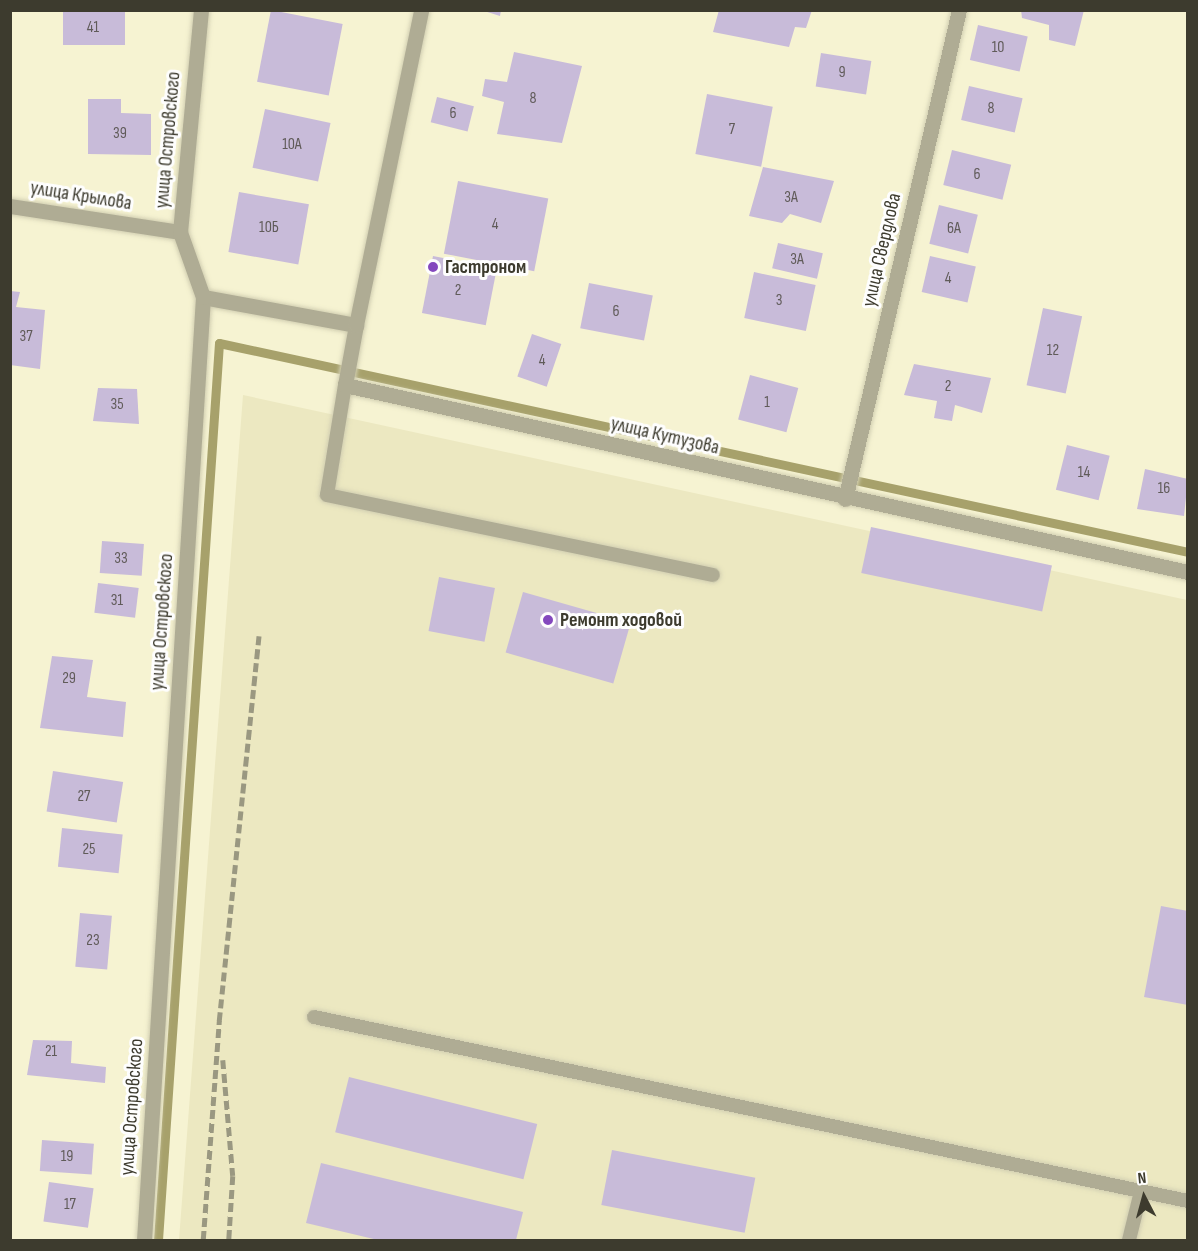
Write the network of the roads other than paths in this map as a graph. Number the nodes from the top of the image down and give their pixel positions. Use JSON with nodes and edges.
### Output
{"nodes":[{"id":1,"x":201,"y":10,"type":"edge"},
{"id":2,"x":421,"y":10,"type":"edge"},
{"id":3,"x":959,"y":10,"type":"edge"},
{"id":4,"x":10,"y":206,"type":"edge"},
{"id":5,"x":180,"y":232,"type":"junction"},
{"id":6,"x":203,"y":297,"type":"junction"},
{"id":7,"x":356,"y":325,"type":"junction"},
{"id":8,"x":345,"y":385,"type":"junction"},
{"id":9,"x":845,"y":500,"type":"junction"},
{"id":10,"x":1188,"y":572,"type":"edge"},
{"id":11,"x":713,"y":575,"type":"dead end"},
{"id":12,"x":314,"y":1017,"type":"dead end"},
{"id":13,"x":1141,"y":1191,"type":"junction"},
{"id":14,"x":1188,"y":1201,"type":"edge"},
{"id":15,"x":144,"y":1240,"type":"edge"},
{"id":16,"x":1129,"y":1240,"type":"edge"}],
"edges":[{"from":1,"to":5,"type":"street","name":"улица Островского"},
{"from":2,"to":7,"type":"street"},
{"from":3,"to":9,"type":"street","name":"улица Свердлова"},
{"from":4,"to":5,"type":"street","name":"улица Крылова"},
{"from":5,"to":6,"type":"street","name":"улица Островского"},
{"from":6,"to":7,"type":"street"},
{"from":6,"to":15,"type":"street","name":"улица Островского"},
{"from":7,"to":8,"type":"street"},
{"from":8,"to":9,"type":"street","name":"улица Кутузова"},
{"from":8,"to":11,"type":"lane"},
{"from":9,"to":10,"type":"street","name":"улица Кутузова"},
{"from":12,"to":13,"type":"lane"},
{"from":13,"to":14,"type":"lane"},
{"from":13,"to":16,"type":"lane"}]}
